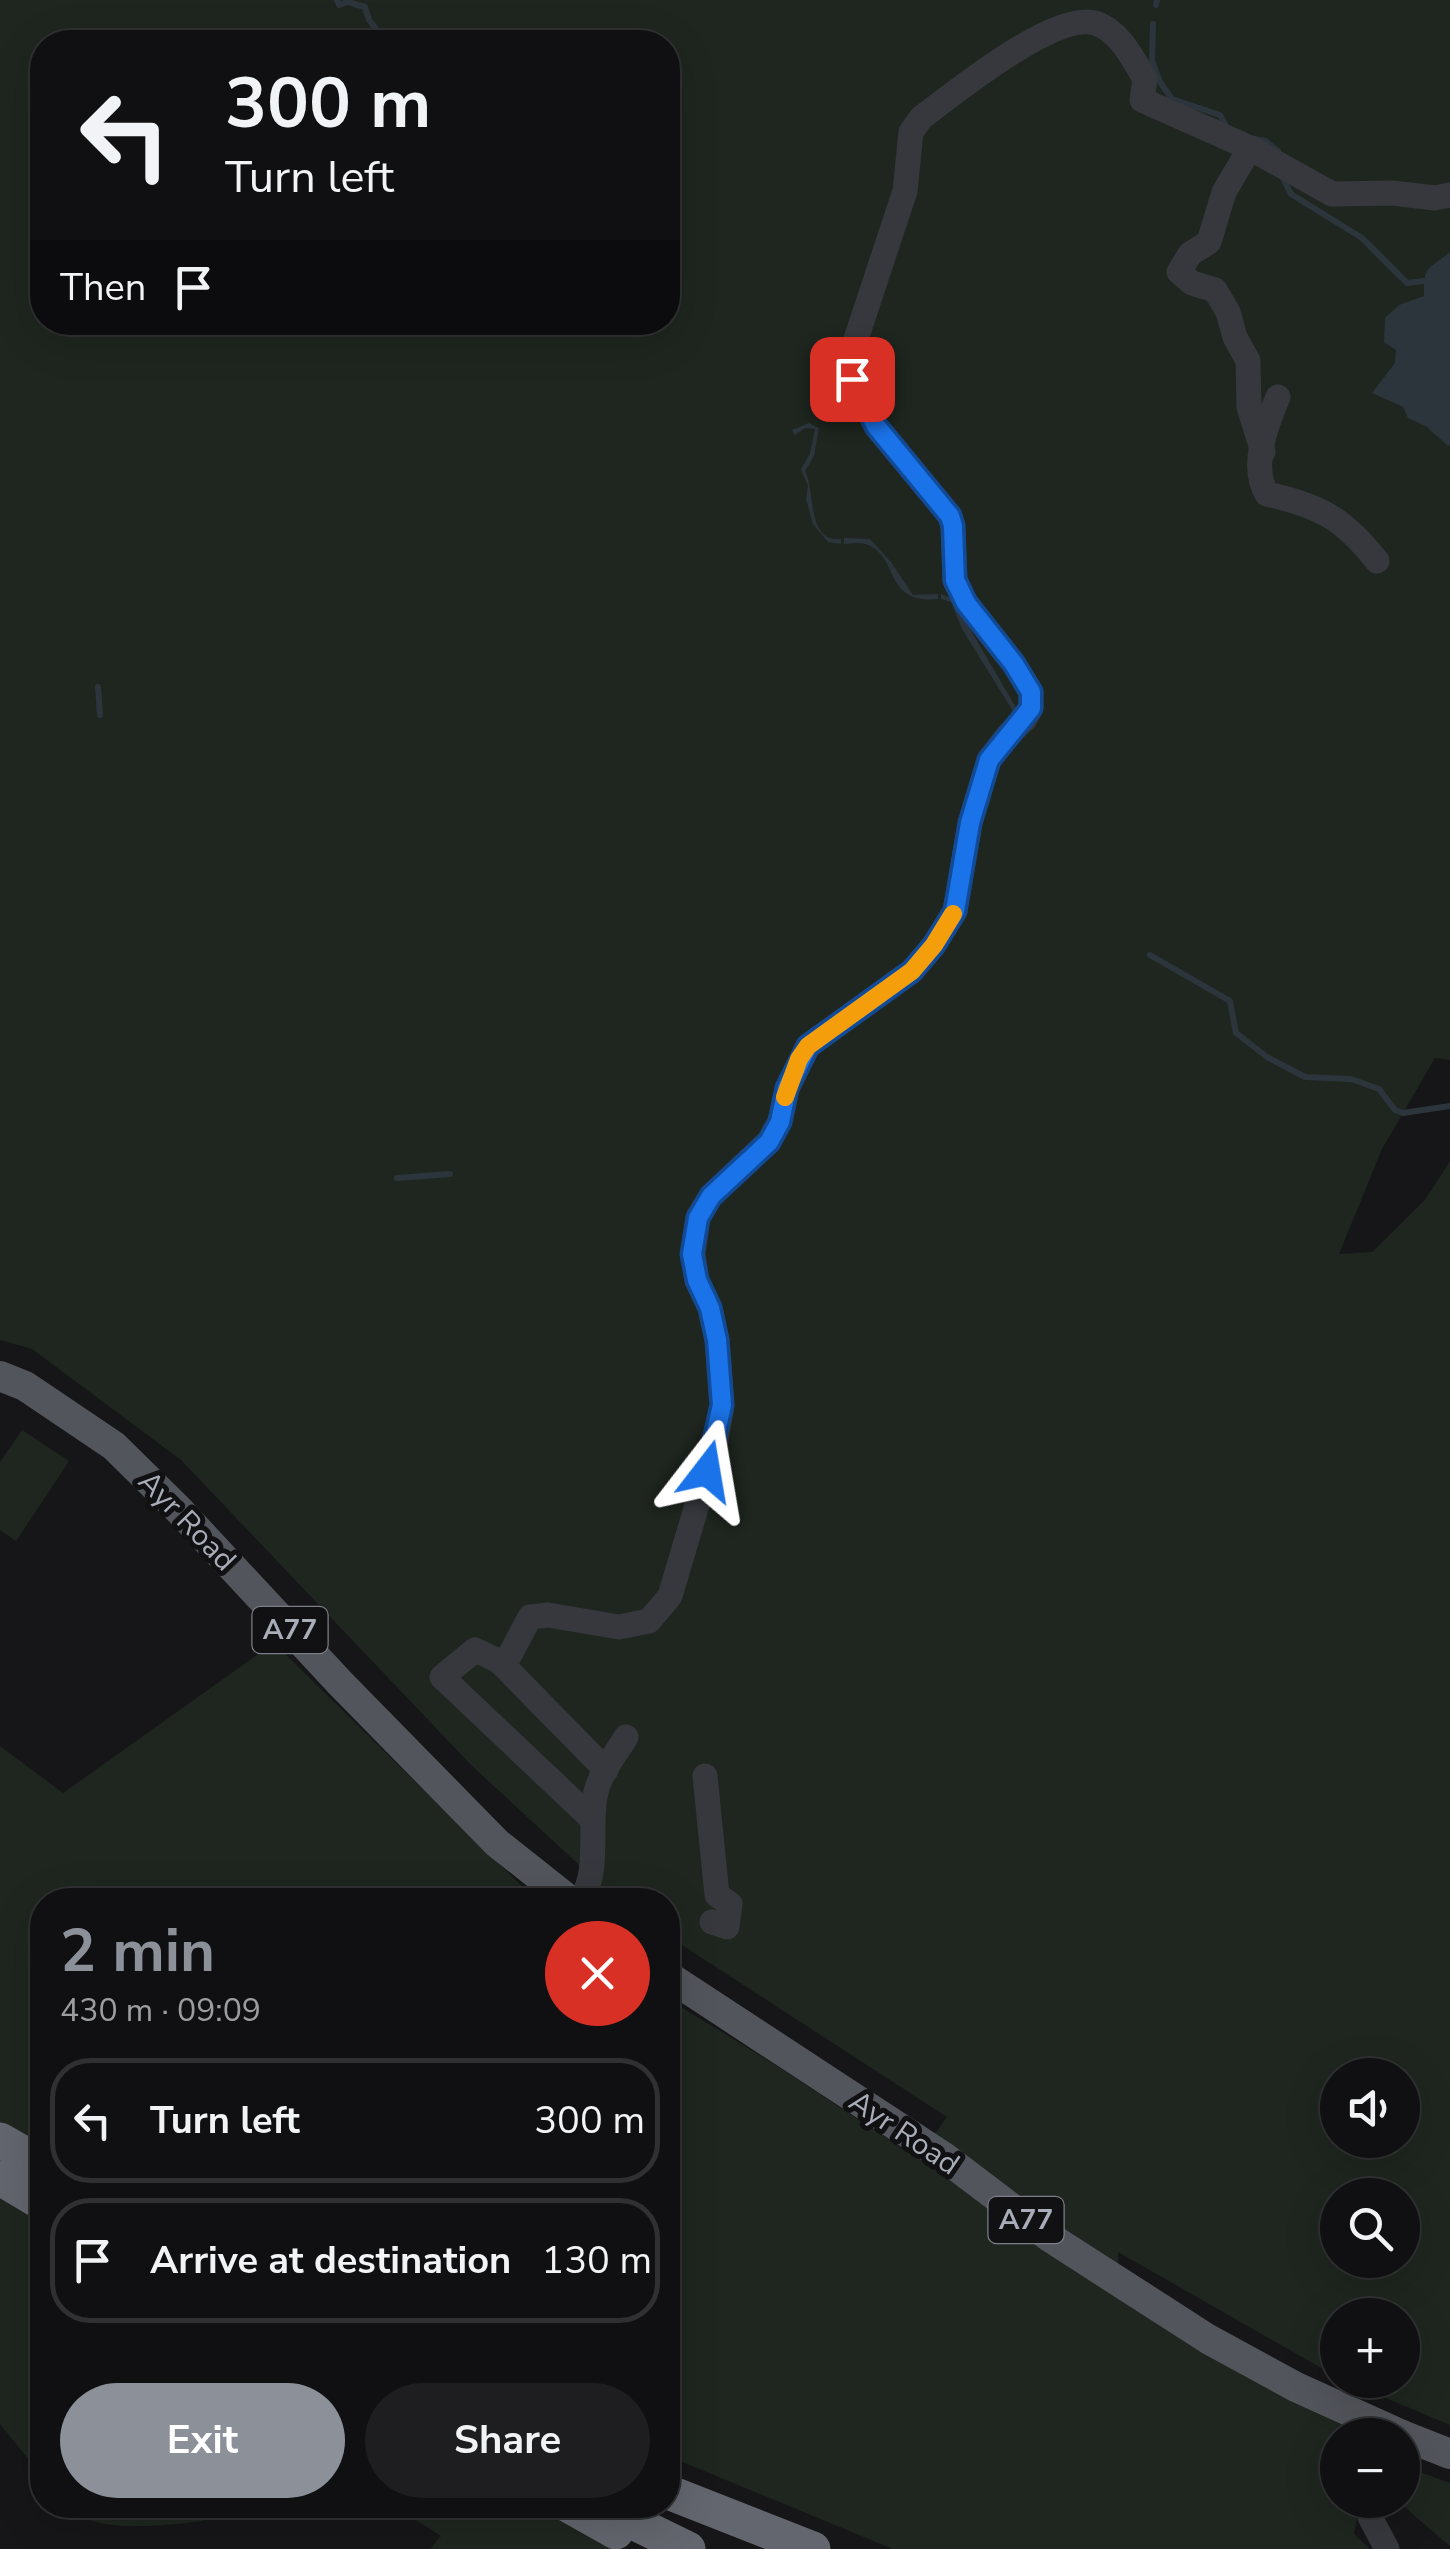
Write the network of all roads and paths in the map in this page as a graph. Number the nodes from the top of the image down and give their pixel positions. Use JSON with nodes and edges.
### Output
{"nodes":[{"id":1,"x":1250,"y":148,"type":"junction"},
{"id":2,"x":1450,"y":196,"type":"edge"},
{"id":3,"x":1278,"y":397,"type":"dead end"},
{"id":4,"x":1262,"y":452,"type":"junction"},
{"id":5,"x":1377,"y":561,"type":"dead end"},
{"id":6,"x":0,"y":1376,"type":"edge"},
{"id":7,"x":504,"y":1666,"type":"junction"},
{"id":8,"x":626,"y":1737,"type":"dead end"},
{"id":9,"x":606,"y":1770,"type":"junction"},
{"id":10,"x":705,"y":1776,"type":"dead end"},
{"id":11,"x":592,"y":1819,"type":"junction"},
{"id":12,"x":554,"y":1888,"type":"edge"},
{"id":13,"x":588,"y":1888,"type":"edge"},
{"id":14,"x":712,"y":1922,"type":"dead end"},
{"id":15,"x":680,"y":1984,"type":"edge"},
{"id":16,"x":0,"y":2140,"type":"edge"},
{"id":17,"x":30,"y":2157,"type":"edge"},
{"id":18,"x":0,"y":2178,"type":"edge"},
{"id":19,"x":30,"y":2195,"type":"edge"},
{"id":20,"x":1363,"y":2418,"type":"edge"},
{"id":21,"x":1420,"y":2443,"type":"edge"},
{"id":22,"x":1450,"y":2454,"type":"edge"},
{"id":23,"x":680,"y":2497,"type":"edge"},
{"id":24,"x":680,"y":2508,"type":"edge"},
{"id":25,"x":592,"y":2518,"type":"edge"},
{"id":26,"x":625,"y":2518,"type":"edge"},
{"id":27,"x":1371,"y":2518,"type":"edge"},
{"id":28,"x":648,"y":2549,"type":"edge"},
{"id":29,"x":688,"y":2549,"type":"edge"},
{"id":30,"x":768,"y":2549,"type":"edge"},
{"id":31,"x":813,"y":2549,"type":"edge"},
{"id":32,"x":1387,"y":2549,"type":"edge"}],
"edges":[{"from":1,"to":2,"type":"street"},
{"from":1,"to":4,"type":"street"},
{"from":1,"to":7,"type":"street"},
{"from":3,"to":4,"type":"street"},
{"from":4,"to":5,"type":"street"},
{"from":6,"to":12,"type":"main road","name":"Ayr Road","number":"A77"},
{"from":7,"to":9,"type":"street"},
{"from":7,"to":11,"type":"street"},
{"from":8,"to":9,"type":"street"},
{"from":9,"to":11,"type":"street"},
{"from":10,"to":14,"type":"street"},
{"from":11,"to":13,"type":"street"},
{"from":15,"to":20,"type":"main road","name":"Ayr Road","number":"A77"},
{"from":16,"to":17,"type":"highway"},
{"from":18,"to":19,"type":"highway"},
{"from":21,"to":22,"type":"main road","name":"Ayr Road","number":"A77"},
{"from":23,"to":31,"type":"highway"},
{"from":24,"to":30,"type":"highway"},
{"from":25,"to":28,"type":"highway"},
{"from":26,"to":29,"type":"highway"},
{"from":27,"to":32,"type":"street"}]}
